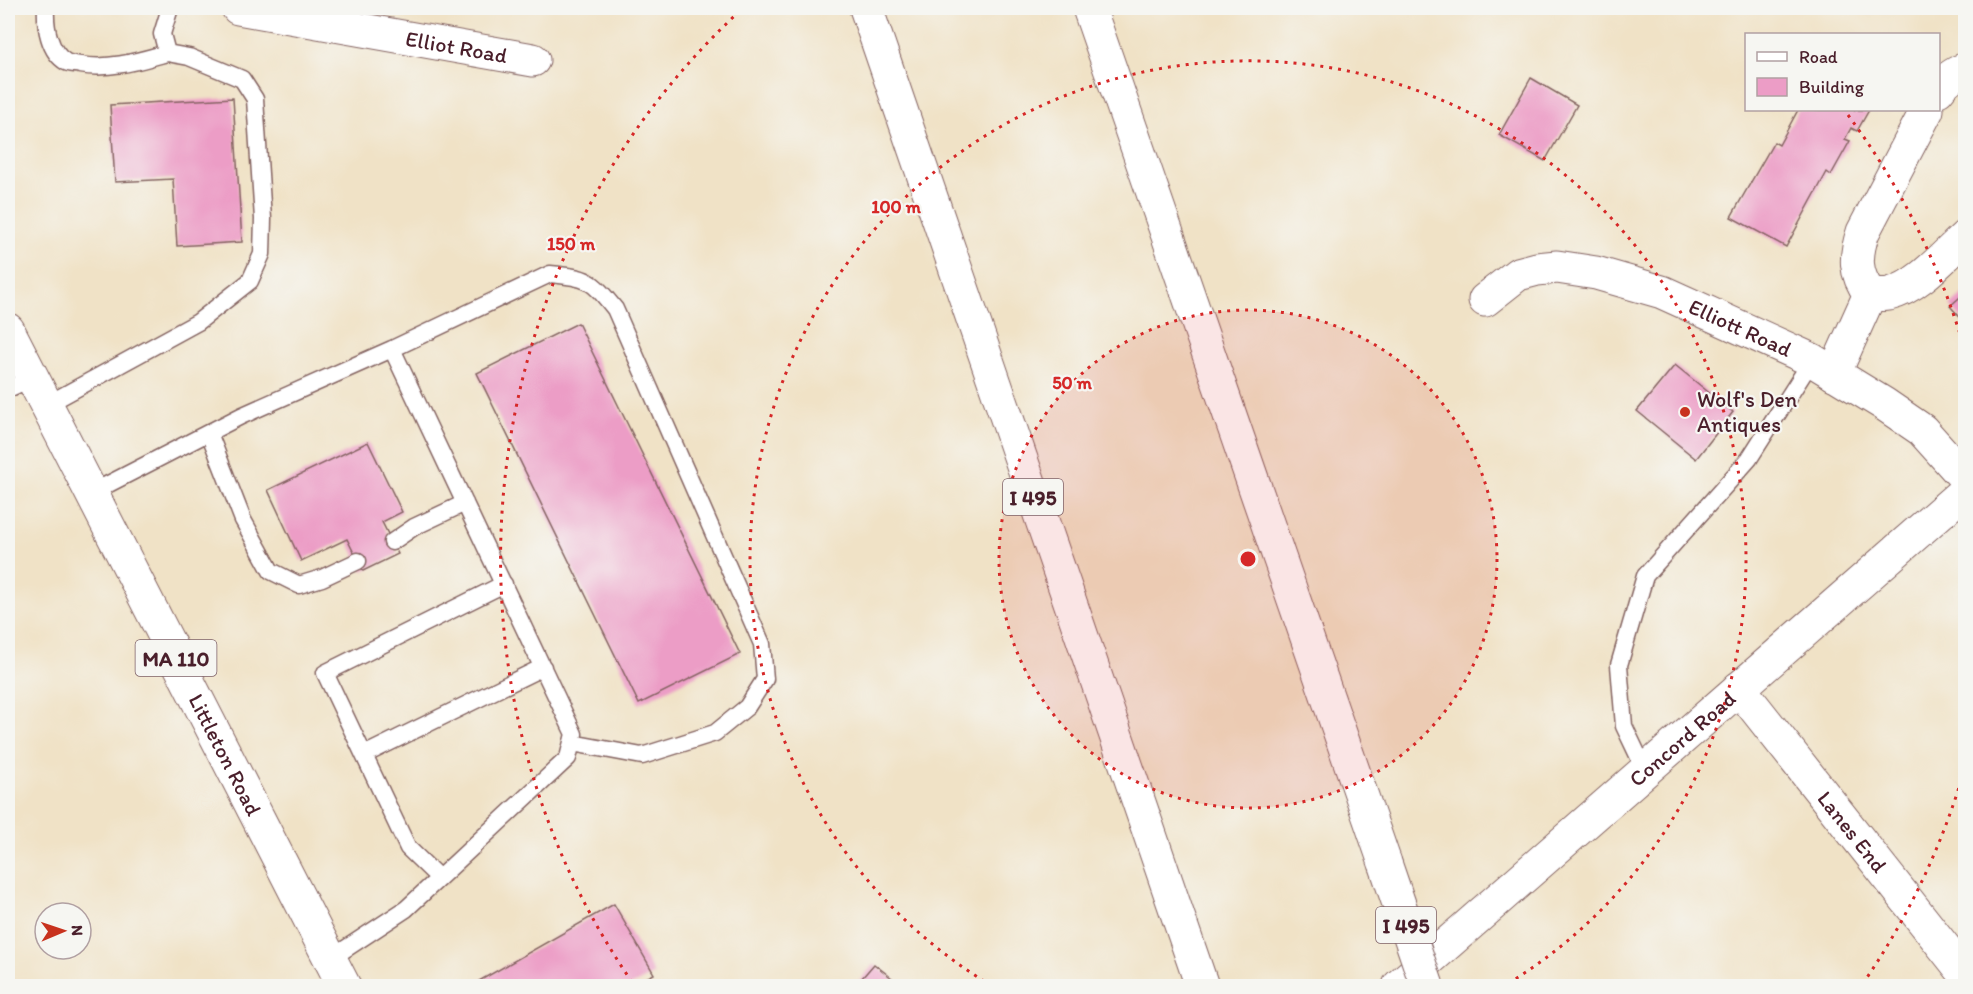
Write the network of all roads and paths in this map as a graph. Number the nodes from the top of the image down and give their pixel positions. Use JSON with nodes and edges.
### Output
{"nodes":[{"id":1,"x":46,"y":8,"type":"edge"},
{"id":2,"x":170,"y":8,"type":"edge"},
{"id":3,"x":238,"y":8,"type":"edge"},
{"id":4,"x":866,"y":8,"type":"edge"},
{"id":5,"x":1089,"y":8,"type":"edge"},
{"id":6,"x":167,"y":53,"type":"junction"},
{"id":7,"x":533,"y":60,"type":"dead end"},
{"id":8,"x":1965,"y":69,"type":"edge"},
{"id":9,"x":1940,"y":88,"type":"edge"},
{"id":10,"x":1926,"y":111,"type":"edge"},
{"id":11,"x":1965,"y":236,"type":"edge"},
{"id":12,"x":1870,"y":294,"type":"junction"},
{"id":13,"x":1485,"y":300,"type":"dead end"},
{"id":14,"x":8,"y":330,"type":"edge"},
{"id":15,"x":392,"y":349,"type":"junction"},
{"id":16,"x":1823,"y":367,"type":"junction"},
{"id":17,"x":28,"y":391,"type":"edge"},
{"id":18,"x":209,"y":433,"type":"junction"},
{"id":19,"x":1965,"y":479,"type":"edge"},
{"id":20,"x":1965,"y":490,"type":"edge"},
{"id":21,"x":91,"y":493,"type":"junction"},
{"id":22,"x":465,"y":503,"type":"junction"},
{"id":23,"x":392,"y":542,"type":"dead end"},
{"id":24,"x":358,"y":561,"type":"dead end"},
{"id":25,"x":504,"y":584,"type":"junction"},
{"id":26,"x":543,"y":667,"type":"junction"},
{"id":27,"x":1739,"y":688,"type":"junction"},
{"id":28,"x":572,"y":743,"type":"junction"},
{"id":29,"x":364,"y":755,"type":"junction"},
{"id":30,"x":1645,"y":770,"type":"junction"},
{"id":31,"x":439,"y":878,"type":"junction"},
{"id":32,"x":337,"y":973,"type":"edge"},
{"id":33,"x":1965,"y":975,"type":"edge"},
{"id":34,"x":1202,"y":987,"type":"edge"},
{"id":35,"x":1399,"y":987,"type":"edge"},
{"id":36,"x":1427,"y":987,"type":"edge"}],
"edges":[{"from":1,"to":6,"type":"lane"},
{"from":2,"to":6,"type":"lane"},
{"from":3,"to":7,"type":"main road","name":"Elliot Road"},
{"from":4,"to":34,"type":"main road","number":"I 495"},
{"from":5,"to":36,"type":"main road","number":"I 495","bridge":true},
{"from":6,"to":17,"type":"lane"},
{"from":8,"to":9,"type":"main road"},
{"from":10,"to":12,"type":"main road"},
{"from":11,"to":12,"type":"main road"},
{"from":12,"to":16,"type":"main road"},
{"from":13,"to":16,"type":"main road","name":"Elliott Road"},
{"from":14,"to":17,"type":"main road","name":"Littleton Road","number":"MA 110"},
{"from":15,"to":18,"type":"lane"},
{"from":15,"to":22,"type":"lane"},
{"from":15,"to":28,"type":"lane"},
{"from":16,"to":19,"type":"main road","name":"Elliott Road"},
{"from":16,"to":30,"type":"lane"},
{"from":17,"to":21,"type":"main road","name":"Littleton Road","number":"MA 110"},
{"from":18,"to":21,"type":"lane"},
{"from":18,"to":24,"type":"lane"},
{"from":20,"to":27,"type":"main road","name":"Concord Road"},
{"from":21,"to":32,"type":"main road","name":"Littleton Road","number":"MA 110"},
{"from":22,"to":23,"type":"lane"},
{"from":22,"to":25,"type":"lane"},
{"from":25,"to":26,"type":"lane"},
{"from":25,"to":29,"type":"lane"},
{"from":26,"to":28,"type":"lane"},
{"from":26,"to":29,"type":"lane"},
{"from":27,"to":30,"type":"main road","name":"Concord Road"},
{"from":27,"to":33,"type":"main road","name":"Lanes End"},
{"from":28,"to":31,"type":"lane"},
{"from":29,"to":31,"type":"lane"},
{"from":30,"to":35,"type":"main road","name":"Concord Road"},
{"from":31,"to":32,"type":"lane"}]}
